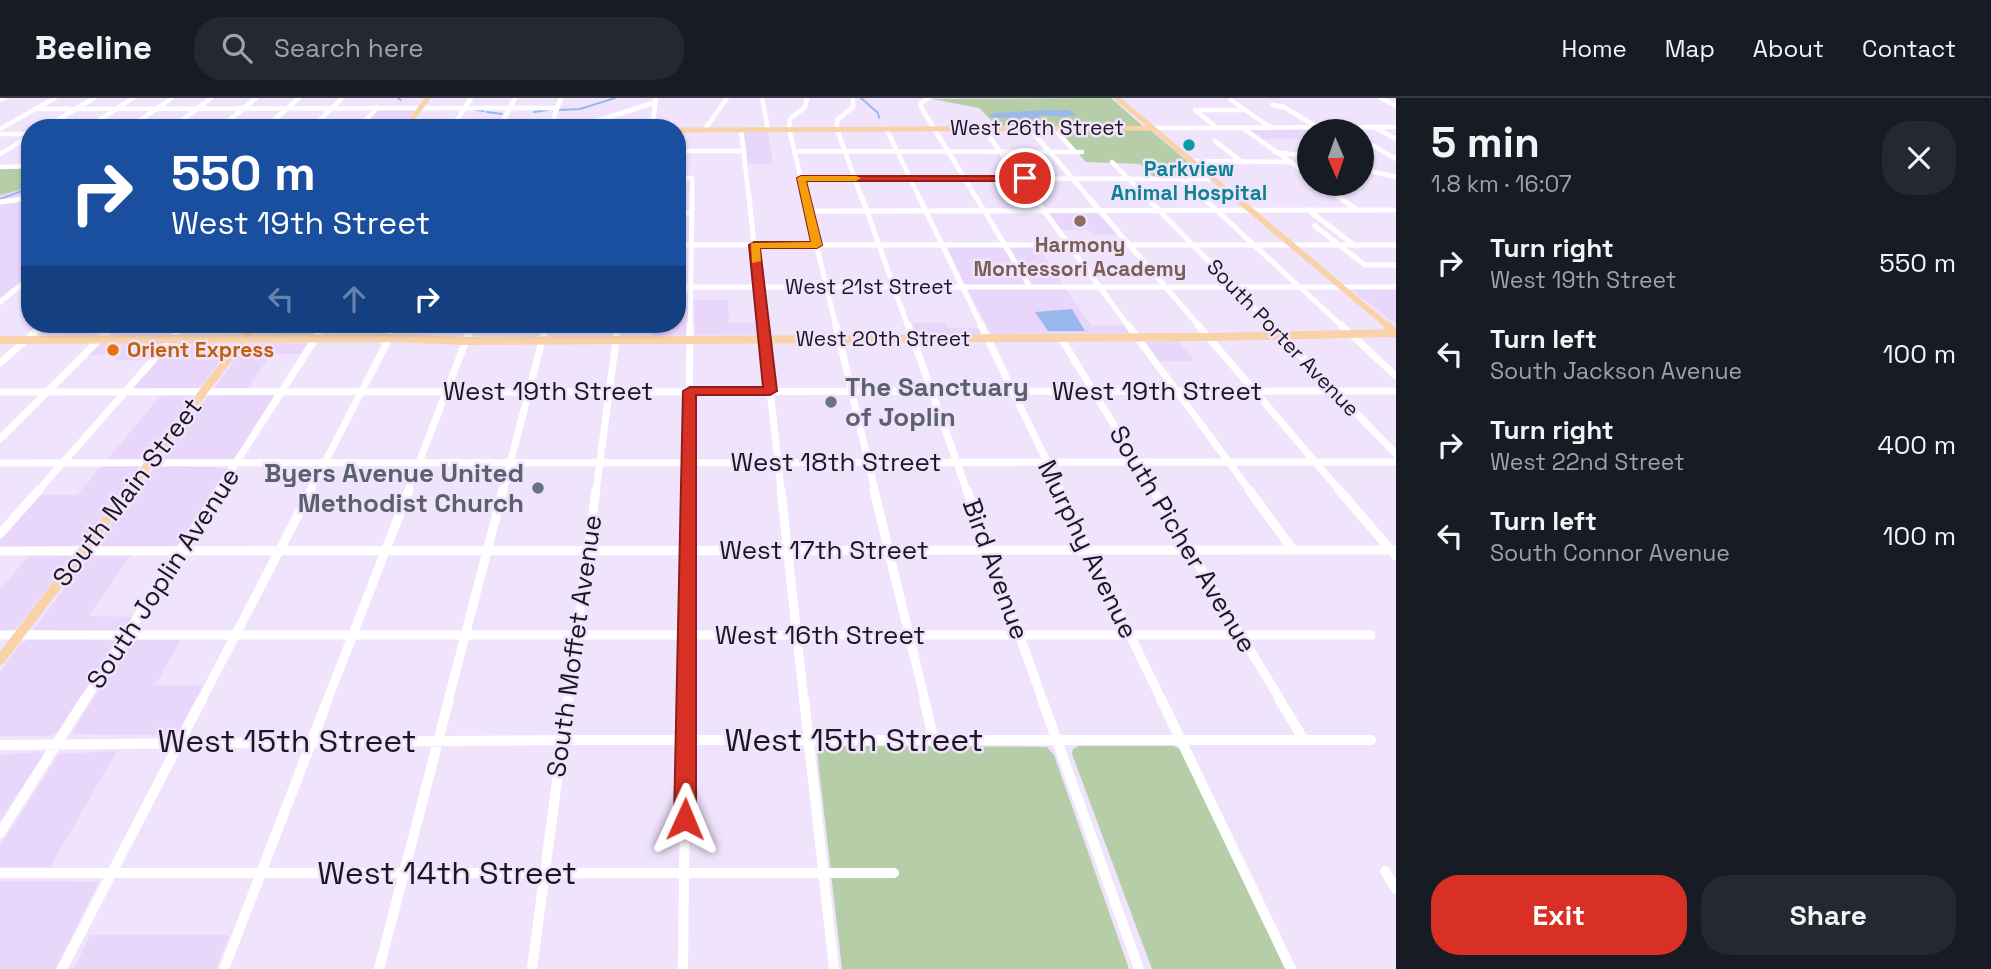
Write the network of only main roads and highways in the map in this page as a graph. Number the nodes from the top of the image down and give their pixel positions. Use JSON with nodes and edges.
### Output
{"nodes":[{"id":1,"x":428,"y":98,"type":"edge"},
{"id":2,"x":1117,"y":98,"type":"edge"},
{"id":3,"x":412,"y":119,"type":"edge"},
{"id":4,"x":1151,"y":128,"type":"junction"},
{"id":5,"x":686,"y":130,"type":"edge"},
{"id":6,"x":1378,"y":319,"type":"junction"},
{"id":7,"x":1396,"y":326,"type":"edge"},
{"id":8,"x":248,"y":333,"type":"edge"},
{"id":9,"x":1367,"y":333,"type":"junction"},
{"id":10,"x":1396,"y":333,"type":"edge"},
{"id":11,"x":244,"y":339,"type":"junction"},
{"id":12,"x":0,"y":340,"type":"edge"},
{"id":13,"x":1396,"y":340,"type":"edge"},
{"id":14,"x":0,"y":660,"type":"edge"}],
"edges":[{"from":1,"to":3,"type":"main road"},
{"from":2,"to":4,"type":"main road"},
{"from":4,"to":5,"type":"main road","name":"West 26th Street"},
{"from":4,"to":6,"type":"main road"},
{"from":6,"to":7,"type":"main road"},
{"from":6,"to":9,"type":"main road"},
{"from":6,"to":10,"type":"main road"},
{"from":8,"to":11,"type":"main road","name":"South Main Street"},
{"from":9,"to":10,"type":"main road","name":"West 20th Street"},
{"from":9,"to":11,"type":"main road","name":"West 20th Street"},
{"from":9,"to":13,"type":"main road"},
{"from":11,"to":12,"type":"main road","name":"West 20th Street"},
{"from":11,"to":14,"type":"main road","name":"South Main Street"}]}
